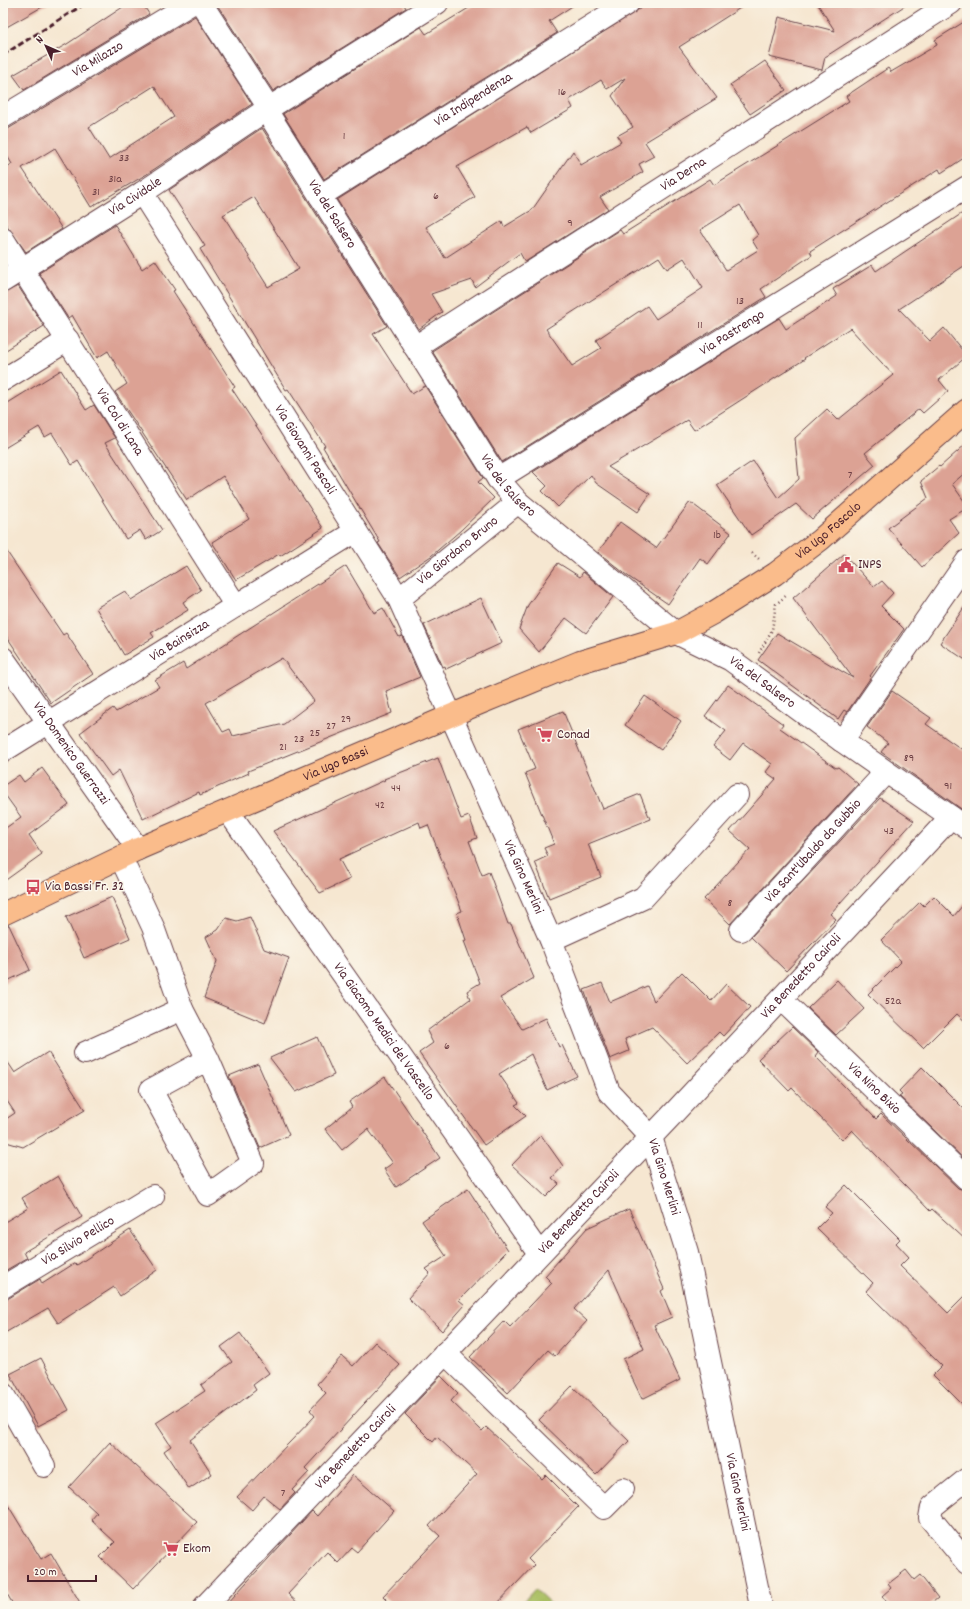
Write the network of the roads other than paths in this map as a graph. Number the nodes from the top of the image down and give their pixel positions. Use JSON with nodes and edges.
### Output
{"nodes":[{"id":1,"x":192,"y":3,"type":"edge"},
{"id":2,"x":202,"y":3,"type":"edge"},
{"id":3,"x":436,"y":3,"type":"edge"},
{"id":4,"x":628,"y":3,"type":"edge"},
{"id":5,"x":951,"y":3,"type":"edge"},
{"id":6,"x":268,"y":109,"type":"junction"},
{"id":7,"x":3,"y":117,"type":"edge"},
{"id":8,"x":967,"y":187,"type":"edge"},
{"id":9,"x":142,"y":193,"type":"junction"},
{"id":10,"x":320,"y":196,"type":"junction"},
{"id":11,"x":3,"y":239,"type":"edge"},
{"id":12,"x":22,"y":269,"type":"junction"},
{"id":13,"x":3,"y":280,"type":"edge"},
{"id":14,"x":68,"y":340,"type":"junction"},
{"id":15,"x":415,"y":347,"type":"junction"},
{"id":16,"x":3,"y":380,"type":"edge"},
{"id":17,"x":967,"y":410,"type":"edge"},
{"id":18,"x":498,"y":478,"type":"junction"},
{"id":19,"x":518,"y":502,"type":"junction"},
{"id":20,"x":356,"y":531,"type":"junction"},
{"id":21,"x":967,"y":561,"type":"edge"},
{"id":22,"x":399,"y":599,"type":"junction"},
{"id":23,"x":236,"y":606,"type":"junction"},
{"id":24,"x":676,"y":633,"type":"junction"},
{"id":25,"x":3,"y":658,"type":"edge"},
{"id":26,"x":452,"y":716,"type":"junction"},
{"id":27,"x":49,"y":722,"type":"junction"},
{"id":28,"x":842,"y":741,"type":"junction"},
{"id":29,"x":3,"y":751,"type":"edge"},
{"id":30,"x":886,"y":772,"type":"junction"},
{"id":31,"x":737,"y":795,"type":"dead end"},
{"id":32,"x":228,"y":810,"type":"junction"},
{"id":33,"x":959,"y":823,"type":"edge"},
{"id":34,"x":130,"y":854,"type":"junction"},
{"id":35,"x":3,"y":914,"type":"edge"},
{"id":36,"x":741,"y":930,"type":"dead end"},
{"id":37,"x":551,"y":940,"type":"junction"},
{"id":38,"x":781,"y":999,"type":"junction"},
{"id":39,"x":182,"y":1009,"type":"junction"},
{"id":40,"x":85,"y":1053,"type":"dead end"},
{"id":41,"x":208,"y":1059,"type":"junction"},
{"id":42,"x":651,"y":1137,"type":"junction"},
{"id":43,"x":967,"y":1179,"type":"edge"},
{"id":44,"x":153,"y":1196,"type":"dead end"},
{"id":45,"x":539,"y":1253,"type":"junction"},
{"id":46,"x":3,"y":1287,"type":"edge"},
{"id":47,"x":445,"y":1353,"type":"junction"},
{"id":48,"x":3,"y":1394,"type":"edge"},
{"id":49,"x":44,"y":1466,"type":"dead end"},
{"id":50,"x":967,"y":1479,"type":"edge"},
{"id":51,"x":623,"y":1489,"type":"dead end"},
{"id":52,"x":967,"y":1563,"type":"edge"},
{"id":53,"x":206,"y":1606,"type":"edge"},
{"id":54,"x":762,"y":1606,"type":"edge"}],
"edges":[{"from":1,"to":7,"type":"street","name":"Via Milazzo"},
{"from":2,"to":6,"type":"street","name":"Via del Salsero"},
{"from":3,"to":6,"type":"street","name":"Via Cividale"},
{"from":4,"to":10,"type":"street","name":"Via Indipendenza"},
{"from":5,"to":15,"type":"street","name":"Via Derna"},
{"from":6,"to":9,"type":"street","name":"Via Cividale"},
{"from":6,"to":10,"type":"street","name":"Via del Salsero"},
{"from":8,"to":18,"type":"street","name":"Via Pastrengo"},
{"from":9,"to":12,"type":"street","name":"Via Cividale"},
{"from":9,"to":20,"type":"street","name":"Via Giovanni Pascoli"},
{"from":10,"to":15,"type":"street","name":"Via del Salsero"},
{"from":11,"to":12,"type":"street","name":"Via Col di Lana"},
{"from":12,"to":13,"type":"street","name":"Via Cividale"},
{"from":12,"to":14,"type":"street","name":"Via Col di Lana"},
{"from":14,"to":16,"type":"street"},
{"from":14,"to":23,"type":"street","name":"Via Col di Lana"},
{"from":15,"to":18,"type":"street","name":"Via del Salsero"},
{"from":17,"to":24,"type":"main road","name":"Via Ugo Foscolo"},
{"from":18,"to":19,"type":"street","name":"Via del Salsero"},
{"from":19,"to":22,"type":"street","name":"Via Giordano Bruno"},
{"from":19,"to":24,"type":"street","name":"Via del Salsero"},
{"from":20,"to":22,"type":"street","name":"Via Giovanni Pascoli"},
{"from":20,"to":23,"type":"street","name":"Via Bainsizza"},
{"from":21,"to":28,"type":"street"},
{"from":22,"to":26,"type":"street","name":"Via Giovanni Pascoli"},
{"from":23,"to":27,"type":"street","name":"Via Bainsizza"},
{"from":24,"to":26,"type":"main road","name":"Via Ugo Bassi"},
{"from":24,"to":28,"type":"street","name":"Via del Salsero"},
{"from":25,"to":27,"type":"street","name":"Via Domenico Guerrazzi"},
{"from":26,"to":32,"type":"main road","name":"Via Ugo Bassi"},
{"from":26,"to":37,"type":"street","name":"Via Gino Merlini"},
{"from":27,"to":29,"type":"street","name":"Via Bainsizza"},
{"from":27,"to":34,"type":"street","name":"Via Domenico Guerrazzi"},
{"from":28,"to":30,"type":"street","name":"Via del Salsero"},
{"from":30,"to":33,"type":"street","name":"Via del Salsero"},
{"from":30,"to":36,"type":"street","name":"Via Sant'Ubaldo da Gubbio"},
{"from":31,"to":37,"type":"street"},
{"from":32,"to":34,"type":"main road","name":"Via Ugo Bassi"},
{"from":32,"to":45,"type":"street","name":"Via Giacomo Medici del Vascello"},
{"from":33,"to":38,"type":"street","name":"Via Benedetto Cairoli"},
{"from":34,"to":35,"type":"main road","name":"Via Ugo Bassi"},
{"from":34,"to":39,"type":"street","name":"Via Domenico Guerrazzi"},
{"from":37,"to":42,"type":"street","name":"Via Gino Merlini"},
{"from":38,"to":42,"type":"street","name":"Via Benedetto Cairoli"},
{"from":38,"to":43,"type":"street","name":"Via Nino Bixio"},
{"from":39,"to":40,"type":"street"},
{"from":39,"to":41,"type":"street","name":"Via Domenico Guerrazzi"},
{"from":41,"to":41,"type":"street","name":"Via Domenico Guerrazzi"},
{"from":42,"to":45,"type":"street","name":"Via Benedetto Cairoli"},
{"from":42,"to":54,"type":"street","name":"Via Gino Merlini"},
{"from":44,"to":46,"type":"street","name":"Via Silvio Pellico"},
{"from":45,"to":47,"type":"street","name":"Via Benedetto Cairoli"},
{"from":47,"to":51,"type":"street"},
{"from":47,"to":53,"type":"street","name":"Via Benedetto Cairoli"},
{"from":48,"to":49,"type":"street"},
{"from":50,"to":52,"type":"street"}]}
